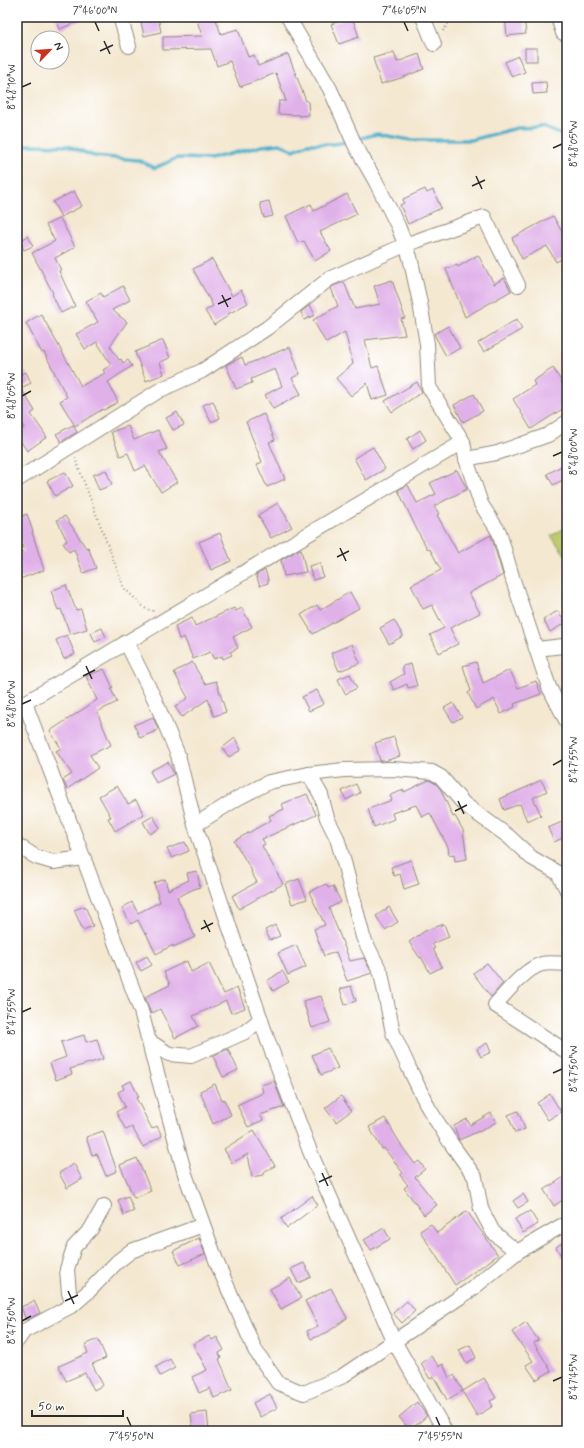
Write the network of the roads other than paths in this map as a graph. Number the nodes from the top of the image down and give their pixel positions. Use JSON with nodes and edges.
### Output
{"nodes":[{"id":1,"x":120,"y":17,"type":"edge"},
{"id":2,"x":288,"y":17,"type":"edge"},
{"id":3,"x":423,"y":17,"type":"edge"},
{"id":4,"x":558,"y":17,"type":"edge"},
{"id":5,"x":563,"y":33,"type":"dead end"},
{"id":6,"x":434,"y":44,"type":"dead end"},
{"id":7,"x":129,"y":46,"type":"dead end"},
{"id":8,"x":405,"y":245,"type":"junction"},
{"id":9,"x":518,"y":285,"type":"dead end"},
{"id":10,"x":567,"y":422,"type":"edge"},
{"id":11,"x":463,"y":442,"type":"junction"},
{"id":12,"x":466,"y":458,"type":"junction"},
{"id":13,"x":17,"y":480,"type":"edge"},
{"id":14,"x":126,"y":642,"type":"junction"},
{"id":15,"x":567,"y":648,"type":"edge"},
{"id":16,"x":537,"y":649,"type":"junction"},
{"id":17,"x":21,"y":705,"type":"edge"},
{"id":18,"x":567,"y":722,"type":"edge"},
{"id":19,"x":309,"y":774,"type":"junction"},
{"id":20,"x":195,"y":824,"type":"junction"},
{"id":21,"x":17,"y":845,"type":"edge"},
{"id":22,"x":84,"y":858,"type":"junction"},
{"id":23,"x":567,"y":890,"type":"edge"},
{"id":24,"x":567,"y":964,"type":"edge"},
{"id":25,"x":261,"y":1019,"type":"junction"},
{"id":26,"x":149,"y":1041,"type":"junction"},
{"id":27,"x":567,"y":1052,"type":"edge"},
{"id":28,"x":104,"y":1206,"type":"dead end"},
{"id":29,"x":203,"y":1225,"type":"junction"},
{"id":30,"x":567,"y":1228,"type":"edge"},
{"id":31,"x":517,"y":1252,"type":"junction"},
{"id":32,"x":73,"y":1305,"type":"junction"},
{"id":33,"x":17,"y":1341,"type":"edge"},
{"id":34,"x":394,"y":1341,"type":"junction"},
{"id":35,"x":445,"y":1431,"type":"edge"}],
"edges":[{"from":1,"to":7,"type":"street"},
{"from":2,"to":8,"type":"street"},
{"from":3,"to":6,"type":"street"},
{"from":4,"to":5,"type":"street"},
{"from":8,"to":9,"type":"street"},
{"from":8,"to":11,"type":"street"},
{"from":8,"to":13,"type":"street"},
{"from":10,"to":12,"type":"street"},
{"from":11,"to":12,"type":"street"},
{"from":11,"to":14,"type":"street"},
{"from":12,"to":16,"type":"street"},
{"from":14,"to":17,"type":"street"},
{"from":14,"to":20,"type":"street"},
{"from":15,"to":16,"type":"street"},
{"from":16,"to":18,"type":"street"},
{"from":17,"to":22,"type":"street"},
{"from":19,"to":20,"type":"street"},
{"from":19,"to":23,"type":"street"},
{"from":19,"to":31,"type":"street"},
{"from":20,"to":25,"type":"street"},
{"from":21,"to":22,"type":"street"},
{"from":22,"to":26,"type":"street"},
{"from":24,"to":27,"type":"street"},
{"from":25,"to":26,"type":"street"},
{"from":25,"to":34,"type":"street"},
{"from":26,"to":29,"type":"street"},
{"from":28,"to":32,"type":"street"},
{"from":29,"to":32,"type":"street"},
{"from":29,"to":34,"type":"street"},
{"from":30,"to":31,"type":"street"},
{"from":31,"to":34,"type":"street"},
{"from":32,"to":33,"type":"street"},
{"from":34,"to":35,"type":"street"}]}
